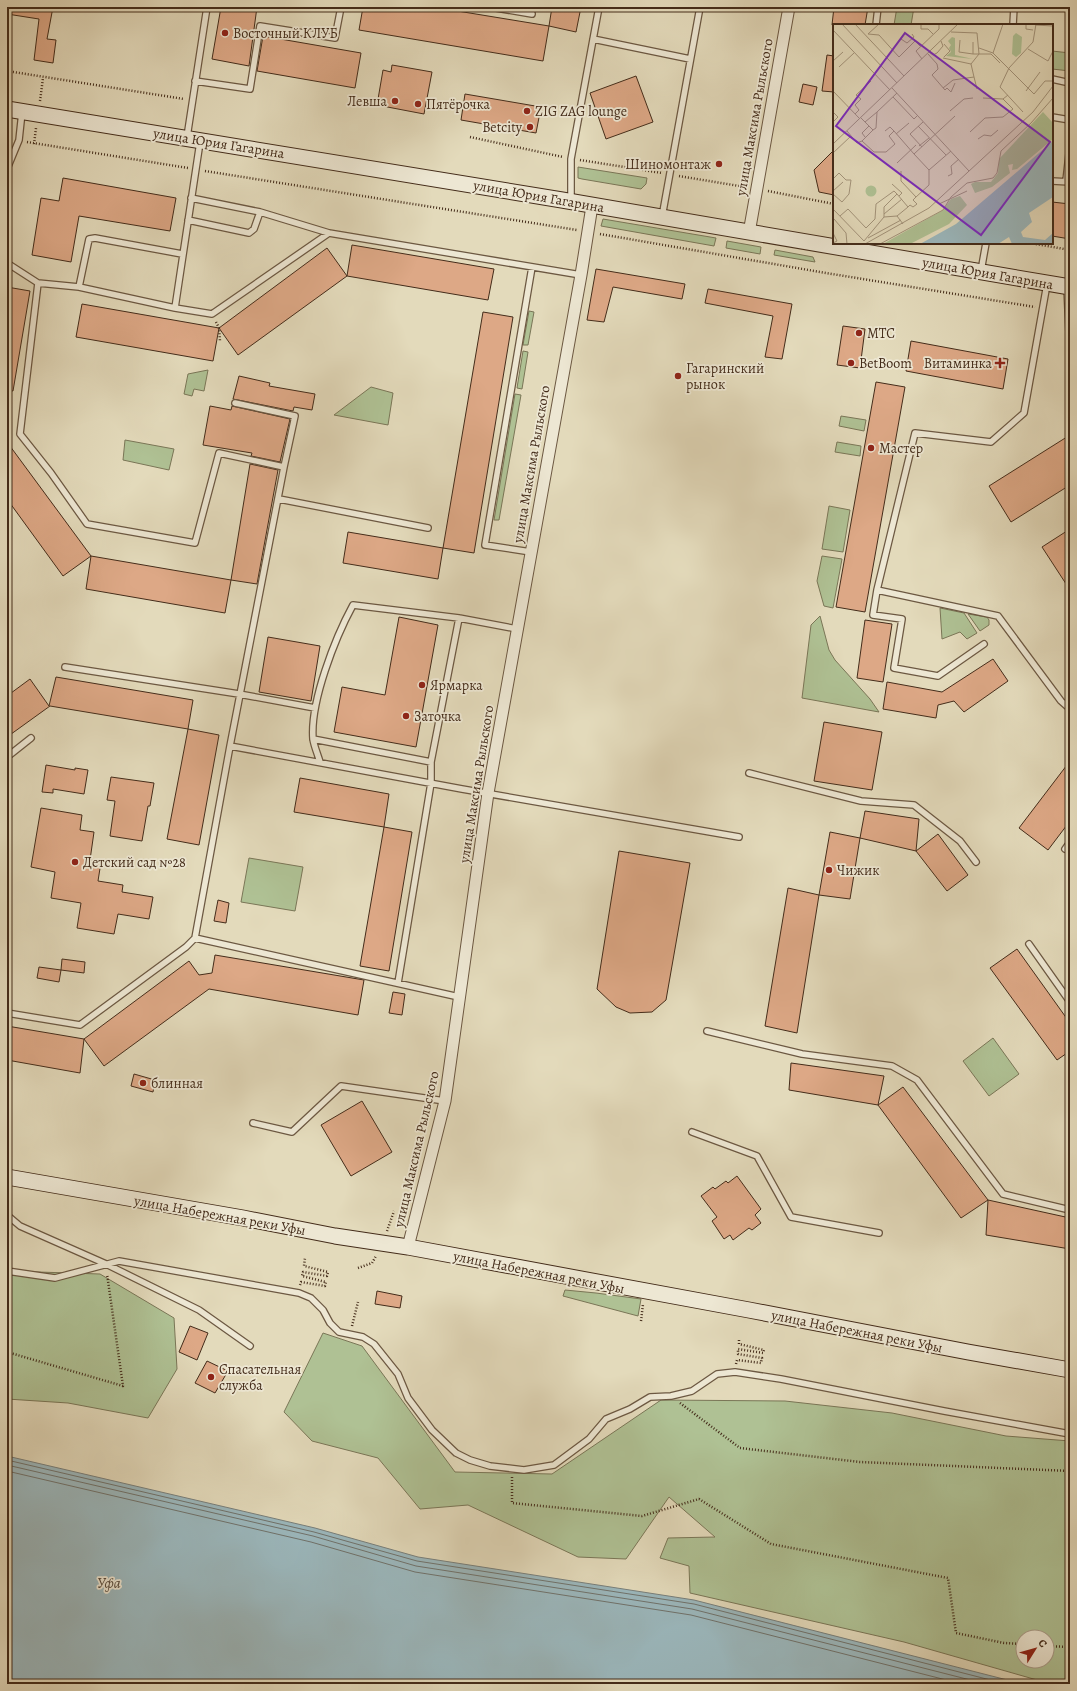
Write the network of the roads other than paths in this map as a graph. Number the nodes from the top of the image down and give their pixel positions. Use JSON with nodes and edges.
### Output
{"nodes":[{"id":1,"x":206,"y":7,"type":"edge"},
{"id":2,"x":341,"y":7,"type":"edge"},
{"id":3,"x":490,"y":7,"type":"edge"},
{"id":4,"x":599,"y":7,"type":"edge"},
{"id":5,"x":700,"y":7,"type":"edge"},
{"id":6,"x":788,"y":7,"type":"edge"},
{"id":7,"x":878,"y":7,"type":"edge"},
{"id":8,"x":1014,"y":7,"type":"edge"},
{"id":9,"x":532,"y":14,"type":"dead end"},
{"id":10,"x":876,"y":24,"type":"edge"},
{"id":11,"x":1013,"y":24,"type":"edge"},
{"id":12,"x":593,"y":39,"type":"junction"},
{"id":13,"x":690,"y":59,"type":"junction"},
{"id":14,"x":1053,"y":79,"type":"edge"},
{"id":15,"x":194,"y":81,"type":"junction"},
{"id":16,"x":1070,"y":83,"type":"edge"},
{"id":17,"x":14,"y":110,"type":"edge"},
{"id":18,"x":1053,"y":117,"type":"edge"},
{"id":19,"x":1070,"y":120,"type":"edge"},
{"id":20,"x":194,"y":139,"type":"junction"},
{"id":21,"x":1070,"y":145,"type":"edge"},
{"id":22,"x":7,"y":169,"type":"edge"},
{"id":23,"x":1053,"y":180,"type":"edge"},
{"id":24,"x":1068,"y":182,"type":"edge"},
{"id":25,"x":191,"y":198,"type":"junction"},
{"id":26,"x":571,"y":202,"type":"junction"},
{"id":27,"x":592,"y":206,"type":"junction"},
{"id":28,"x":260,"y":212,"type":"junction"},
{"id":29,"x":662,"y":218,"type":"junction"},
{"id":30,"x":188,"y":220,"type":"junction"},
{"id":31,"x":329,"y":233,"type":"junction"},
{"id":32,"x":749,"y":233,"type":"junction"},
{"id":33,"x":986,"y":244,"type":"edge"},
{"id":34,"x":182,"y":254,"type":"junction"},
{"id":35,"x":7,"y":263,"type":"edge"},
{"id":36,"x":532,"y":267,"type":"junction"},
{"id":37,"x":981,"y":271,"type":"junction"},
{"id":38,"x":581,"y":276,"type":"junction"},
{"id":39,"x":38,"y":283,"type":"junction"},
{"id":40,"x":1047,"y":283,"type":"junction"},
{"id":41,"x":79,"y":287,"type":"junction"},
{"id":42,"x":1069,"y":287,"type":"edge"},
{"id":43,"x":175,"y":308,"type":"junction"},
{"id":44,"x":1070,"y":332,"type":"edge"},
{"id":45,"x":235,"y":403,"type":"dead end"},
{"id":46,"x":284,"y":467,"type":"junction"},
{"id":47,"x":279,"y":499,"type":"junction"},
{"id":48,"x":428,"y":528,"type":"dead end"},
{"id":49,"x":531,"y":552,"type":"junction"},
{"id":50,"x":877,"y":590,"type":"junction"},
{"id":51,"x":459,"y":618,"type":"junction"},
{"id":52,"x":517,"y":629,"type":"junction"},
{"id":53,"x":984,"y":644,"type":"dead end"},
{"id":54,"x":65,"y":667,"type":"dead end"},
{"id":55,"x":239,"y":694,"type":"junction"},
{"id":56,"x":315,"y":708,"type":"junction"},
{"id":57,"x":1070,"y":709,"type":"edge"},
{"id":58,"x":31,"y":738,"type":"dead end"},
{"id":59,"x":313,"y":739,"type":"junction"},
{"id":60,"x":230,"y":746,"type":"junction"},
{"id":61,"x":7,"y":757,"type":"edge"},
{"id":62,"x":320,"y":762,"type":"junction"},
{"id":63,"x":431,"y":762,"type":"junction"},
{"id":64,"x":749,"y":773,"type":"dead end"},
{"id":65,"x":431,"y":783,"type":"junction"},
{"id":66,"x":488,"y":793,"type":"junction"},
{"id":67,"x":739,"y":837,"type":"dead end"},
{"id":68,"x":1070,"y":842,"type":"edge"},
{"id":69,"x":1065,"y":849,"type":"dead end"},
{"id":70,"x":976,"y":862,"type":"dead end"},
{"id":71,"x":195,"y":938,"type":"junction"},
{"id":72,"x":1029,"y":944,"type":"dead end"},
{"id":73,"x":398,"y":984,"type":"junction"},
{"id":74,"x":459,"y":997,"type":"junction"},
{"id":75,"x":1070,"y":1002,"type":"edge"},
{"id":76,"x":7,"y":1012,"type":"edge"},
{"id":77,"x":707,"y":1031,"type":"dead end"},
{"id":78,"x":445,"y":1100,"type":"junction"},
{"id":79,"x":253,"y":1123,"type":"dead end"},
{"id":80,"x":692,"y":1132,"type":"dead end"},
{"id":81,"x":7,"y":1177,"type":"edge"},
{"id":82,"x":1070,"y":1210,"type":"edge"},
{"id":83,"x":7,"y":1215,"type":"edge"},
{"id":84,"x":879,"y":1233,"type":"dead end"},
{"id":85,"x":408,"y":1247,"type":"junction"},
{"id":86,"x":106,"y":1264,"type":"junction"},
{"id":87,"x":7,"y":1271,"type":"edge"},
{"id":88,"x":250,"y":1346,"type":"dead end"},
{"id":89,"x":1070,"y":1370,"type":"edge"},
{"id":90,"x":1070,"y":1434,"type":"edge"}],
"edges":[{"from":1,"to":15,"type":"lane"},
{"from":2,"to":15,"type":"lane"},
{"from":3,"to":9,"type":"lane"},
{"from":4,"to":12,"type":"lane"},
{"from":5,"to":13,"type":"lane"},
{"from":6,"to":32,"type":"street","name":"улица Максима Рыльского"},
{"from":7,"to":10,"type":"lane"},
{"from":8,"to":11,"type":"lane"},
{"from":12,"to":13,"type":"lane"},
{"from":12,"to":26,"type":"lane"},
{"from":13,"to":29,"type":"lane"},
{"from":14,"to":16,"type":"lane"},
{"from":15,"to":20,"type":"lane"},
{"from":17,"to":20,"type":"street","name":"улица Юрия Гагарина"},
{"from":17,"to":22,"type":"lane"},
{"from":18,"to":19,"type":"lane"},
{"from":20,"to":25,"type":"lane"},
{"from":20,"to":26,"type":"street","name":"улица Юрия Гагарина"},
{"from":21,"to":24,"type":"lane"},
{"from":23,"to":24,"type":"lane"},
{"from":25,"to":28,"type":"lane"},
{"from":25,"to":30,"type":"lane"},
{"from":26,"to":27,"type":"street","name":"улица Юрия Гагарина"},
{"from":27,"to":29,"type":"street","name":"улица Юрия Гагарина"},
{"from":27,"to":38,"type":"street","name":"улица Максима Рыльского"},
{"from":28,"to":30,"type":"lane"},
{"from":28,"to":31,"type":"lane"},
{"from":29,"to":32,"type":"street","name":"улица Юрия Гагарина"},
{"from":30,"to":34,"type":"lane"},
{"from":31,"to":36,"type":"lane"},
{"from":31,"to":43,"type":"lane"},
{"from":32,"to":37,"type":"street","name":"улица Юрия Гагарина"},
{"from":33,"to":37,"type":"lane"},
{"from":34,"to":41,"type":"lane"},
{"from":34,"to":43,"type":"lane"},
{"from":35,"to":39,"type":"lane"},
{"from":36,"to":38,"type":"lane"},
{"from":36,"to":49,"type":"lane"},
{"from":37,"to":40,"type":"street","name":"улица Юрия Гагарина"},
{"from":38,"to":49,"type":"street","name":"улица Максима Рыльского"},
{"from":39,"to":41,"type":"lane"},
{"from":39,"to":46,"type":"lane"},
{"from":40,"to":42,"type":"street","name":"улица Юрия Гагарина"},
{"from":40,"to":50,"type":"lane"},
{"from":41,"to":43,"type":"lane"},
{"from":42,"to":44,"type":"lane"},
{"from":45,"to":46,"type":"lane"},
{"from":46,"to":47,"type":"lane"},
{"from":47,"to":48,"type":"lane"},
{"from":47,"to":55,"type":"lane"},
{"from":49,"to":52,"type":"street","name":"улица Максима Рыльского"},
{"from":50,"to":53,"type":"lane"},
{"from":50,"to":57,"type":"lane"},
{"from":51,"to":52,"type":"lane"},
{"from":51,"to":56,"type":"lane"},
{"from":51,"to":63,"type":"lane"},
{"from":52,"to":66,"type":"street","name":"улица Максима Рыльского"},
{"from":54,"to":55,"type":"lane"},
{"from":55,"to":56,"type":"lane"},
{"from":55,"to":60,"type":"lane"},
{"from":56,"to":59,"type":"lane"},
{"from":58,"to":61,"type":"lane"},
{"from":59,"to":62,"type":"lane"},
{"from":59,"to":63,"type":"lane"},
{"from":60,"to":62,"type":"lane"},
{"from":60,"to":71,"type":"lane"},
{"from":62,"to":65,"type":"lane"},
{"from":63,"to":65,"type":"lane"},
{"from":64,"to":70,"type":"lane"},
{"from":65,"to":66,"type":"lane"},
{"from":65,"to":73,"type":"lane"},
{"from":66,"to":67,"type":"lane"},
{"from":66,"to":74,"type":"street","name":"улица Максима Рыльского"},
{"from":68,"to":69,"type":"lane"},
{"from":71,"to":73,"type":"lane"},
{"from":71,"to":76,"type":"lane"},
{"from":72,"to":75,"type":"lane"},
{"from":73,"to":74,"type":"lane"},
{"from":74,"to":78,"type":"street","name":"улица Максима Рыльского"},
{"from":77,"to":82,"type":"lane"},
{"from":78,"to":79,"type":"lane"},
{"from":78,"to":85,"type":"street","name":"улица Максима Рыльского"},
{"from":80,"to":84,"type":"lane"},
{"from":81,"to":85,"type":"street","name":"улица Набережная реки Уфы"},
{"from":83,"to":86,"type":"lane"},
{"from":85,"to":89,"type":"street","name":"улица Набережная реки Уфы"},
{"from":86,"to":87,"type":"lane"},
{"from":86,"to":88,"type":"lane"},
{"from":86,"to":90,"type":"lane"}]}
